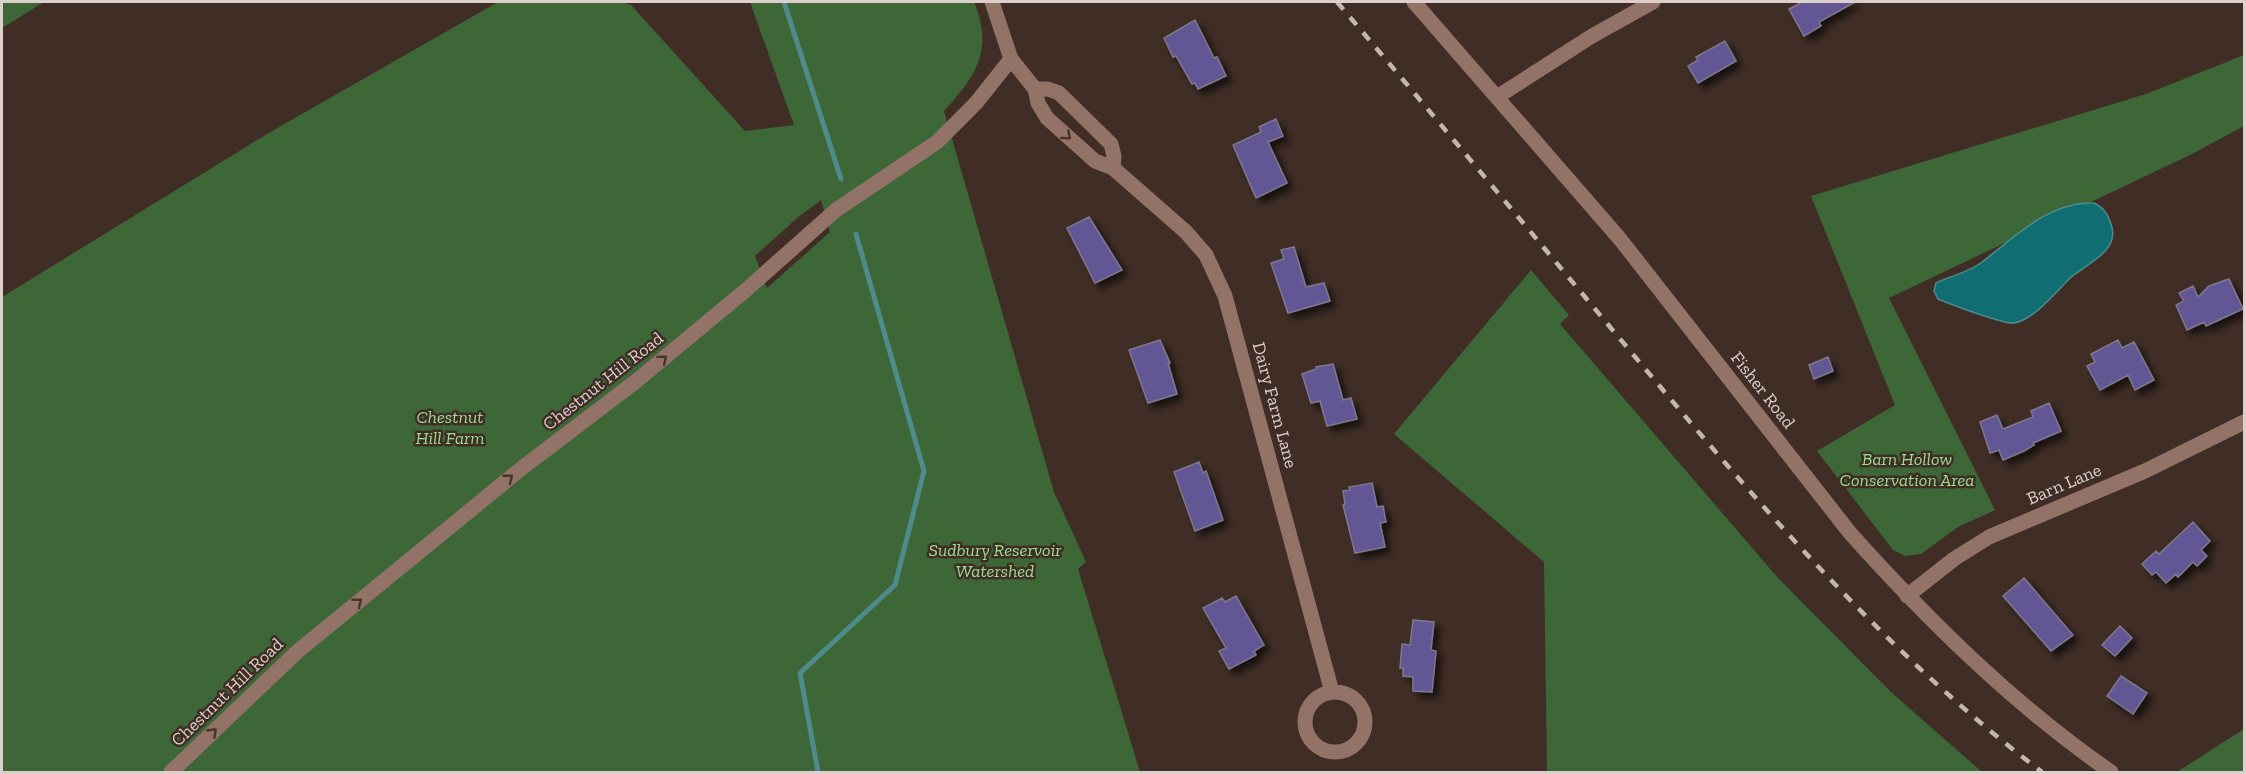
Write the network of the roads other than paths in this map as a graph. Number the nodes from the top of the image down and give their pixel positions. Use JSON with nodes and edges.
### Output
{"nodes":[{"id":1,"x":992,"y":2,"type":"edge"},
{"id":2,"x":1414,"y":2,"type":"edge"},
{"id":3,"x":1653,"y":2,"type":"edge"},
{"id":4,"x":1011,"y":59,"type":"junction"},
{"id":5,"x":1035,"y":89,"type":"junction"},
{"id":6,"x":1497,"y":97,"type":"junction"},
{"id":7,"x":1113,"y":168,"type":"junction"},
{"id":8,"x":2244,"y":422,"type":"edge"},
{"id":9,"x":1907,"y":596,"type":"junction"},
{"id":10,"x":1332,"y":692,"type":"junction"},
{"id":11,"x":171,"y":772,"type":"edge"},
{"id":12,"x":2111,"y":772,"type":"edge"}],
"edges":[{"from":1,"to":4,"type":"street"},
{"from":2,"to":6,"type":"street","name":"Fisher Road"},
{"from":3,"to":6,"type":"street"},
{"from":4,"to":5,"type":"street","name":"Dairy Farm Lane"},
{"from":11,"to":4,"type":"street","name":"Chestnut Hill Road","one_way":true},
{"from":5,"to":7,"type":"street","name":"Dairy Farm Lane","one_way":true},
{"from":5,"to":7,"type":"street"},
{"from":6,"to":9,"type":"street","name":"Fisher Road"},
{"from":7,"to":10,"type":"street","name":"Dairy Farm Lane"},
{"from":8,"to":9,"type":"street","name":"Barn Lane"},
{"from":9,"to":12,"type":"street","name":"Fisher Road"},
{"from":10,"to":10,"type":"street"}]}
